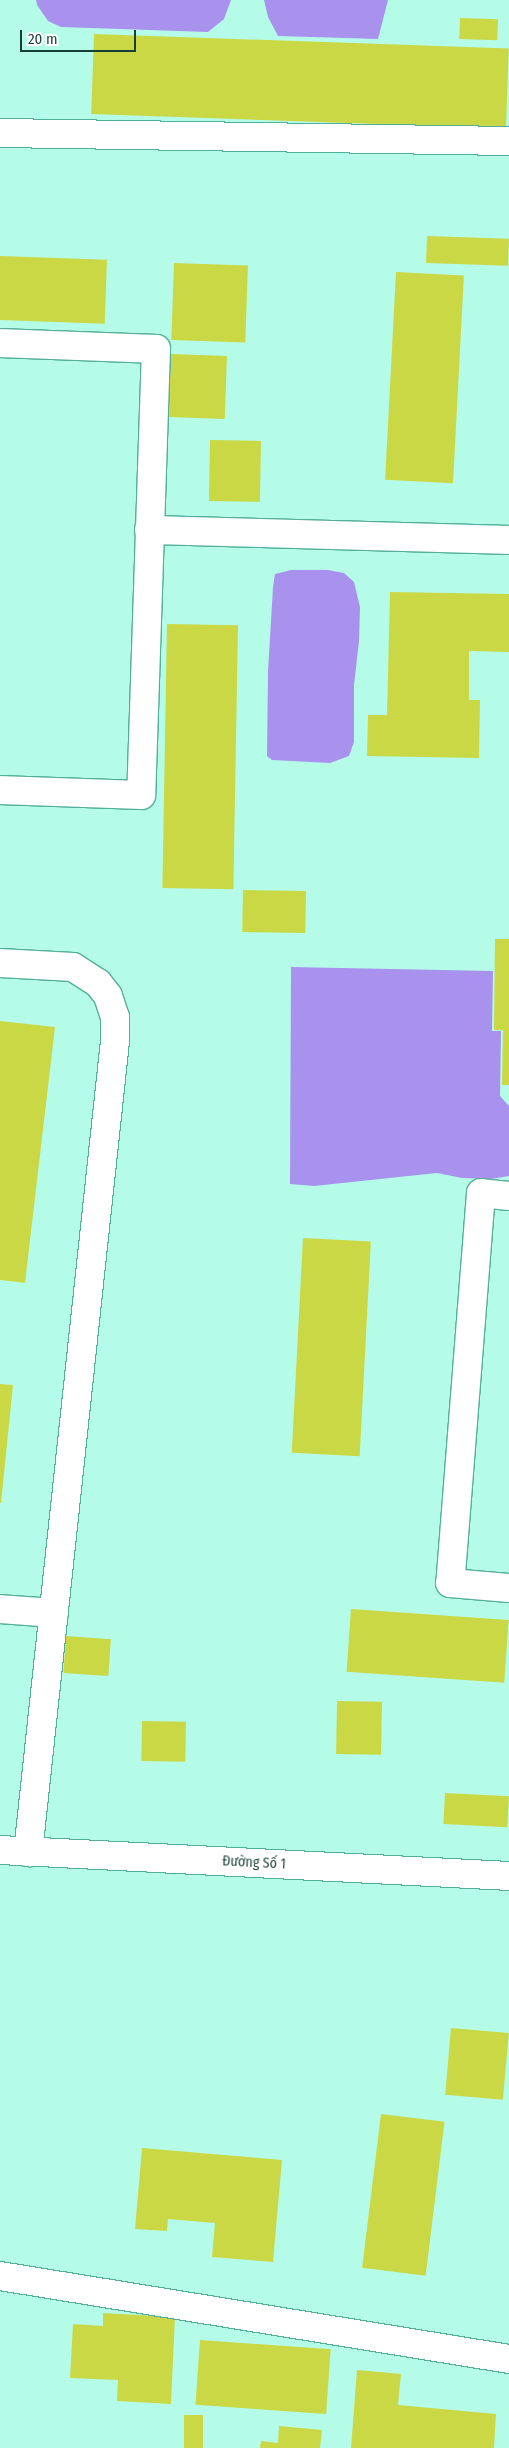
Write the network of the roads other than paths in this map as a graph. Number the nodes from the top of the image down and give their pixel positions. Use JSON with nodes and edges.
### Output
{"nodes":[{"id":1,"x":0,"y":133,"type":"edge"},
{"id":2,"x":509,"y":141,"type":"edge"},
{"id":3,"x":0,"y":343,"type":"edge"},
{"id":4,"x":150,"y":530,"type":"junction"},
{"id":5,"x":509,"y":540,"type":"edge"},
{"id":6,"x":0,"y":790,"type":"edge"},
{"id":7,"x":0,"y":963,"type":"edge"},
{"id":8,"x":509,"y":1196,"type":"edge"},
{"id":9,"x":509,"y":1588,"type":"edge"},
{"id":10,"x":0,"y":1609,"type":"edge"},
{"id":11,"x":54,"y":1613,"type":"junction"},
{"id":12,"x":0,"y":1850,"type":"edge"},
{"id":13,"x":28,"y":1852,"type":"junction"},
{"id":14,"x":509,"y":1876,"type":"edge"},
{"id":15,"x":0,"y":2276,"type":"edge"},
{"id":16,"x":509,"y":2359,"type":"edge"}],
"edges":[{"from":1,"to":2,"type":"street"},
{"from":3,"to":4,"type":"street"},
{"from":4,"to":5,"type":"street"},
{"from":4,"to":6,"type":"street"},
{"from":7,"to":11,"type":"street"},
{"from":8,"to":9,"type":"street"},
{"from":10,"to":11,"type":"street"},
{"from":11,"to":13,"type":"street"},
{"from":12,"to":13,"type":"street","name":"Đường Số 1"},
{"from":13,"to":14,"type":"street","name":"Đường Số 1"},
{"from":15,"to":16,"type":"street"}]}
